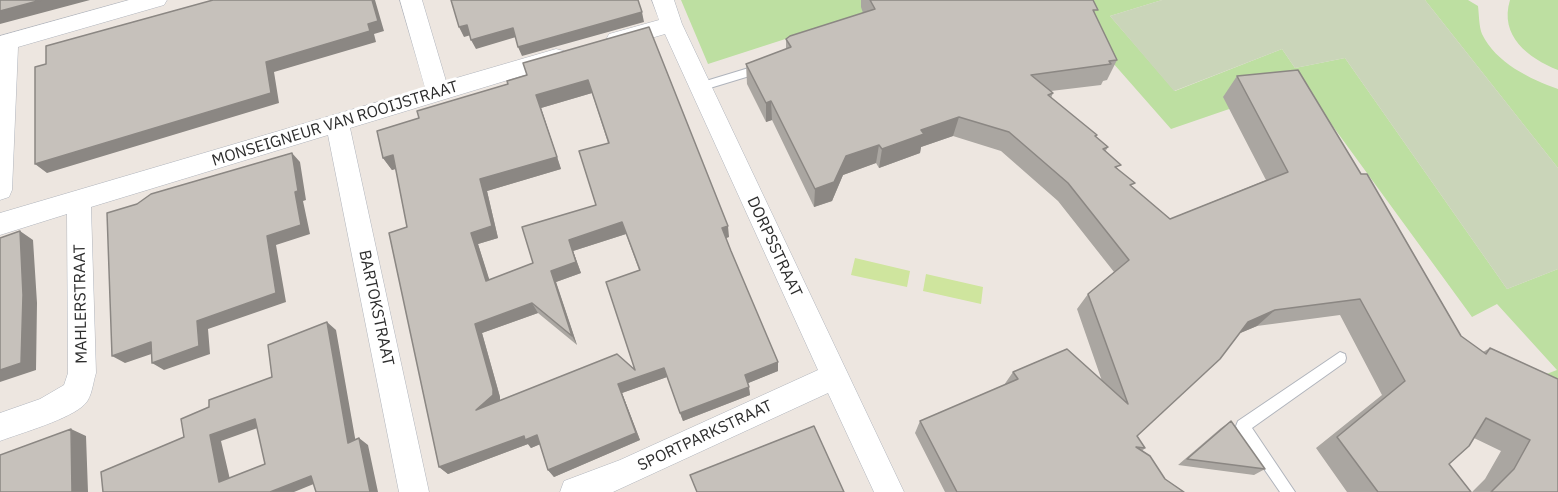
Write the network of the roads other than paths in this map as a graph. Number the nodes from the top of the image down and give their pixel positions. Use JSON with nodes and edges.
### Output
{"nodes":[{"id":1,"x":156,"y":0,"type":"edge"},
{"id":2,"x":411,"y":0,"type":"edge"},
{"id":3,"x":663,"y":0,"type":"edge"},
{"id":4,"x":671,"y":24,"type":"junction"},
{"id":5,"x":3,"y":43,"type":"edge"},
{"id":6,"x":595,"y":46,"type":"edge"},
{"id":7,"x":573,"y":52,"type":"edge"},
{"id":8,"x":769,"y":66,"type":"edge"},
{"id":9,"x":700,"y":87,"type":"junction"},
{"id":10,"x":437,"y":91,"type":"junction"},
{"id":11,"x":337,"y":124,"type":"junction"},
{"id":12,"x":0,"y":190,"type":"edge"},
{"id":13,"x":79,"y":202,"type":"junction"},
{"id":14,"x":0,"y":224,"type":"edge"},
{"id":15,"x":1340,"y":358,"type":"dead end"},
{"id":16,"x":834,"y":376,"type":"junction"},
{"id":17,"x":0,"y":427,"type":"edge"},
{"id":18,"x":414,"y":492,"type":"edge"},
{"id":19,"x":575,"y":492,"type":"edge"},
{"id":20,"x":889,"y":492,"type":"edge"},
{"id":21,"x":1288,"y":492,"type":"edge"}],
"edges":[{"from":1,"to":5,"type":"street"},
{"from":2,"to":10,"type":"street"},
{"from":3,"to":4,"type":"street","name":"DORPSSTRAAT"},
{"from":4,"to":6,"type":"street"},
{"from":4,"to":9,"type":"street","name":"DORPSSTRAAT"},
{"from":5,"to":12,"type":"street"},
{"from":7,"to":10,"type":"street","name":"MONSEIGNEUR VAN ROOIJSTRAAT"},
{"from":8,"to":9,"type":"lane"},
{"from":9,"to":16,"type":"street","name":"DORPSSTRAAT"},
{"from":10,"to":11,"type":"street","name":"MONSEIGNEUR VAN ROOIJSTRAAT"},
{"from":11,"to":13,"type":"street","name":"MONSEIGNEUR VAN ROOIJSTRAAT"},
{"from":11,"to":18,"type":"street","name":"BARTOKSTRAAT"},
{"from":13,"to":14,"type":"street","name":"MONSEIGNEUR VAN ROOIJSTRAAT"},
{"from":13,"to":17,"type":"street","name":"MAHLERSTRAAT"},
{"from":15,"to":21,"type":"lane"},
{"from":16,"to":19,"type":"street","name":"SPORTPARKSTRAAT"},
{"from":16,"to":20,"type":"street","name":"DORPSSTRAAT"}]}
